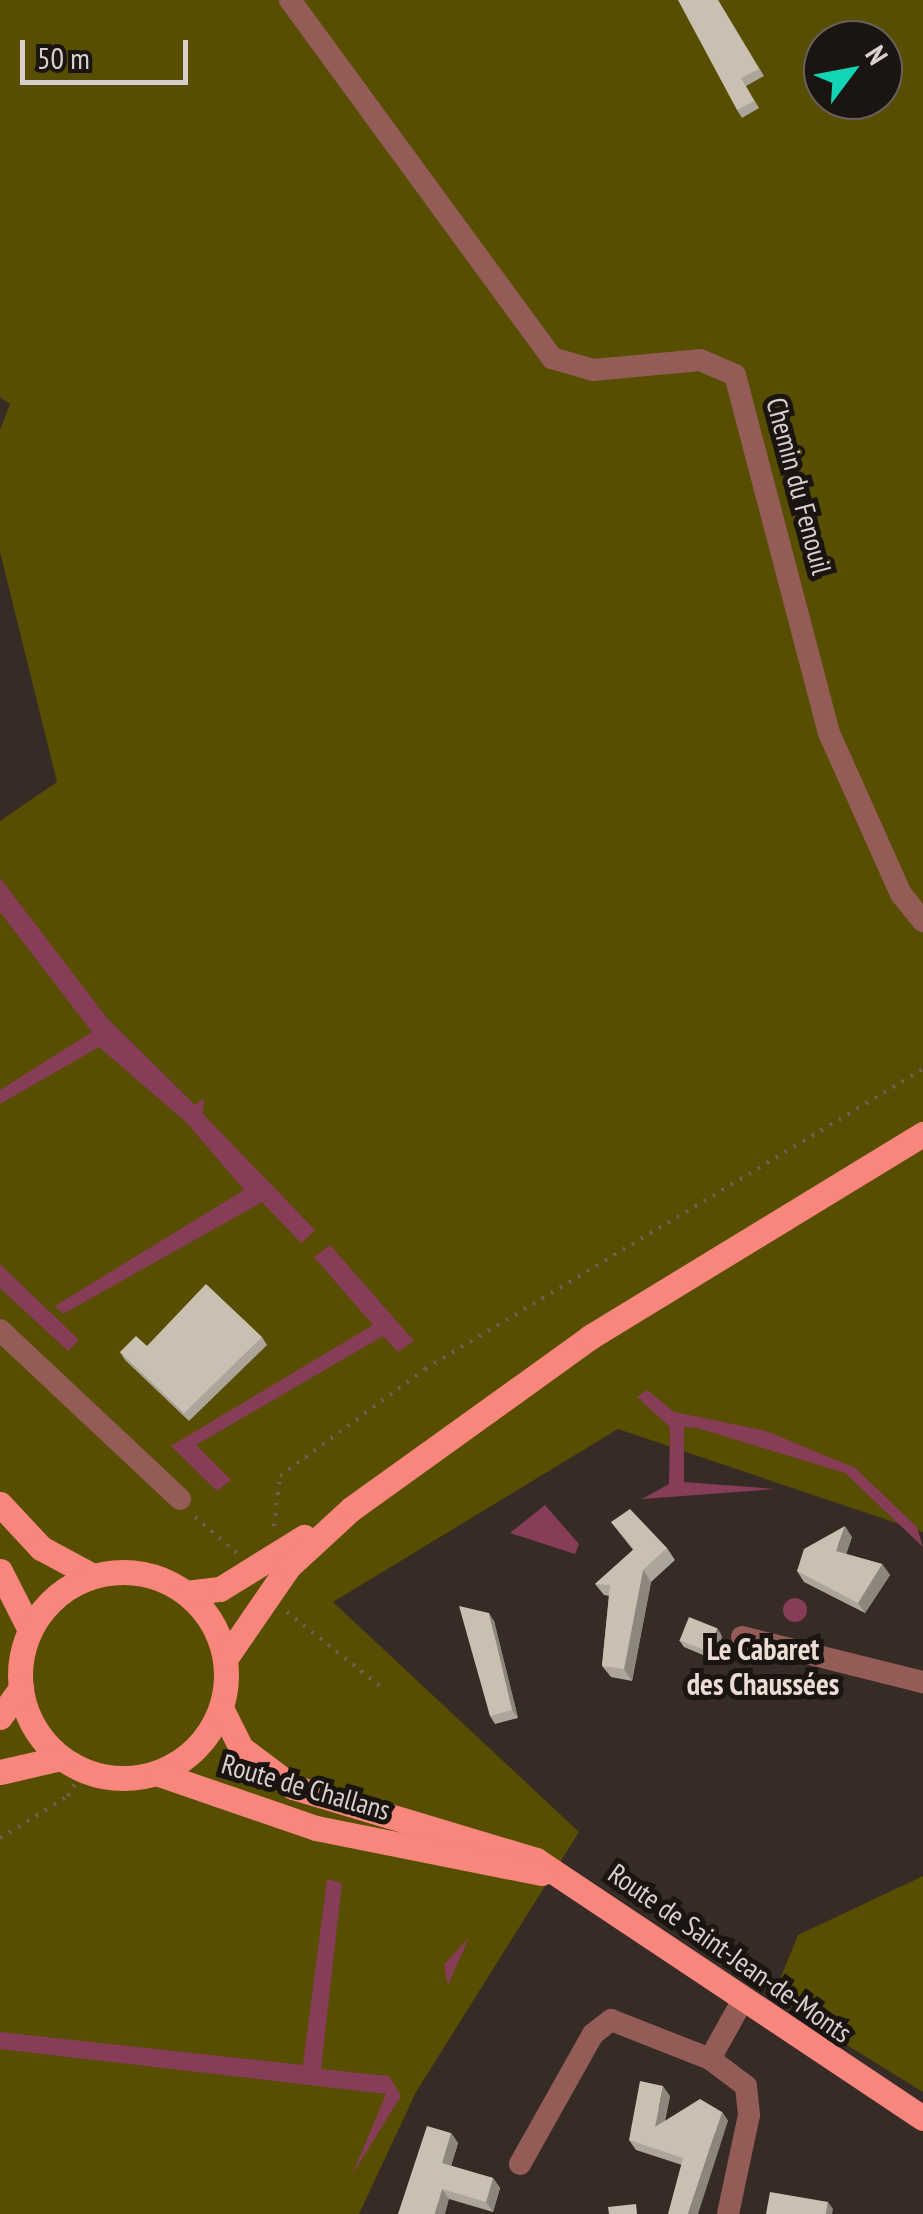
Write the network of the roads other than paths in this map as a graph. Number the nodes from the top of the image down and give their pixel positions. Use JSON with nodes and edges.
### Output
{"nodes":[{"id":1,"x":290,"y":0,"type":"edge"},
{"id":2,"x":923,"y":920,"type":"edge"},
{"id":3,"x":923,"y":1134,"type":"edge"},
{"id":4,"x":0,"y":1330,"type":"edge"},
{"id":5,"x":180,"y":1499,"type":"road end"},
{"id":6,"x":0,"y":1504,"type":"edge"},
{"id":7,"x":251,"y":1569,"type":"junction"},
{"id":8,"x":0,"y":1571,"type":"edge"},
{"id":9,"x":93,"y":1576,"type":"junction"},
{"id":10,"x":186,"y":1593,"type":"junction"},
{"id":11,"x":30,"y":1630,"type":"junction"},
{"id":12,"x":742,"y":1637,"type":"dead end"},
{"id":13,"x":225,"y":1658,"type":"junction"},
{"id":14,"x":923,"y":1682,"type":"edge"},
{"id":15,"x":20,"y":1688,"type":"junction"},
{"id":16,"x":221,"y":1708,"type":"junction"},
{"id":17,"x":0,"y":1716,"type":"edge"},
{"id":18,"x":72,"y":1764,"type":"junction"},
{"id":19,"x":0,"y":1772,"type":"edge"},
{"id":20,"x":156,"y":1773,"type":"junction"},
{"id":21,"x":444,"y":1843,"type":"junction"},
{"id":22,"x":741,"y":2003,"type":"junction"},
{"id":23,"x":710,"y":2060,"type":"junction"},
{"id":24,"x":923,"y":2118,"type":"edge"},
{"id":25,"x":520,"y":2164,"type":"dead end"},
{"id":26,"x":728,"y":2214,"type":"edge"}],
"edges":[{"from":1,"to":2,"type":"street","name":"Chemin du Fenouil"},
{"from":3,"to":7,"type":"main road"},
{"from":4,"to":5,"type":"street"},
{"from":6,"to":9,"type":"main road"},
{"from":7,"to":10,"type":"main road"},
{"from":7,"to":13,"type":"main road"},
{"from":8,"to":11,"type":"main road"},
{"from":9,"to":10,"type":"main road"},
{"from":9,"to":11,"type":"main road"},
{"from":10,"to":13,"type":"main road"},
{"from":11,"to":15,"type":"main road"},
{"from":12,"to":14,"type":"street"},
{"from":13,"to":16,"type":"main road"},
{"from":15,"to":17,"type":"main road"},
{"from":15,"to":18,"type":"main road"},
{"from":16,"to":20,"type":"main road"},
{"from":16,"to":21,"type":"main road","name":"Route de Challans"},
{"from":18,"to":19,"type":"main road"},
{"from":18,"to":20,"type":"main road"},
{"from":20,"to":21,"type":"main road","name":"Route de Challans"},
{"from":21,"to":22,"type":"main road","name":"Route de Saint-Jean-de-Monts"},
{"from":22,"to":23,"type":"street"},
{"from":22,"to":24,"type":"main road","name":"Route de Saint-Jean-de-Monts"},
{"from":23,"to":25,"type":"street"},
{"from":23,"to":26,"type":"street"}]}
